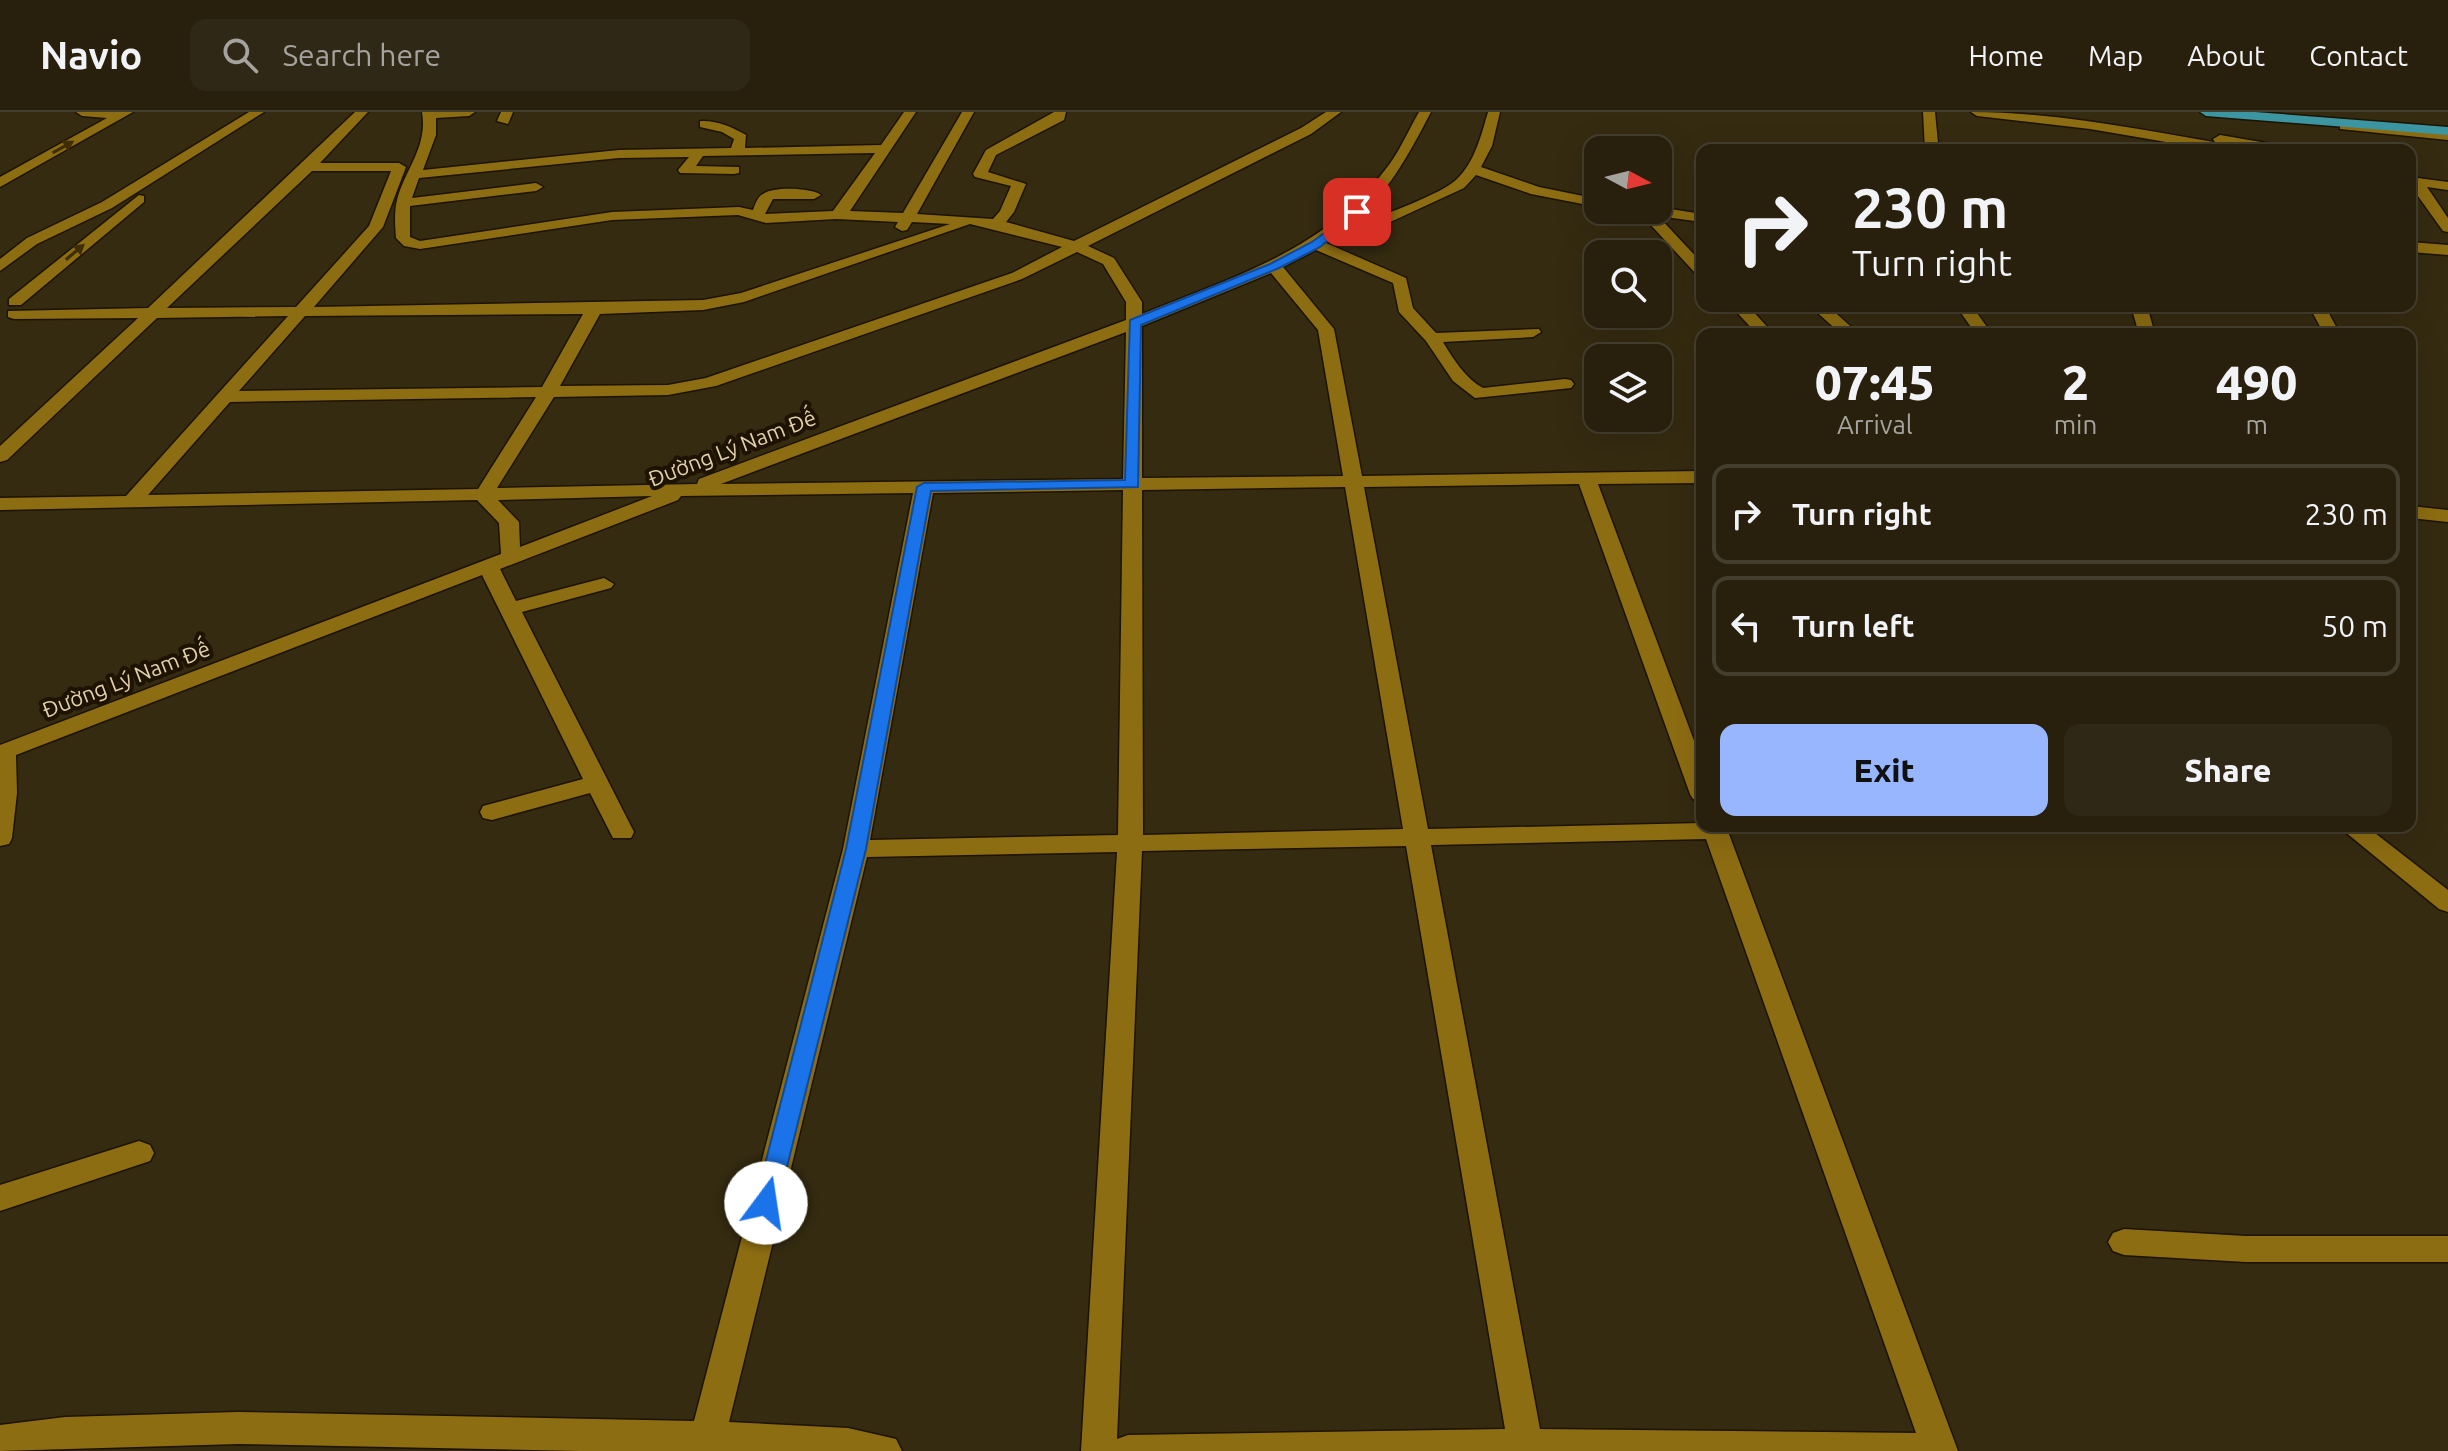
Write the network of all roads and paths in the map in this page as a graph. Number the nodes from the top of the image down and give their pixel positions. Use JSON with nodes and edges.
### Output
{"nodes":[{"id":1,"x":82,"y":112,"type":"edge"},
{"id":2,"x":258,"y":112,"type":"edge"},
{"id":3,"x":362,"y":112,"type":"edge"},
{"id":4,"x":469,"y":112,"type":"edge"},
{"id":5,"x":910,"y":112,"type":"edge"},
{"id":6,"x":968,"y":112,"type":"edge"},
{"id":7,"x":1060,"y":112,"type":"edge"},
{"id":8,"x":1335,"y":112,"type":"edge"},
{"id":9,"x":1425,"y":112,"type":"edge"},
{"id":10,"x":1494,"y":112,"type":"edge"},
{"id":11,"x":1929,"y":112,"type":"edge"},
{"id":12,"x":1977,"y":112,"type":"edge"},
{"id":13,"x":2050,"y":112,"type":"edge"},
{"id":14,"x":2195,"y":112,"type":"edge"},
{"id":15,"x":2206,"y":112,"type":"edge"},
{"id":16,"x":124,"y":113,"type":"edge"},
{"id":17,"x":429,"y":114,"type":"edge"},
{"id":18,"x":705,"y":124,"type":"dead end"},
{"id":19,"x":2448,"y":133,"type":"edge"},
{"id":20,"x":1932,"y":144,"type":"edge"},
{"id":21,"x":2201,"y":144,"type":"edge"},
{"id":22,"x":2247,"y":144,"type":"edge"},
{"id":23,"x":558,"y":145,"type":"dead end"},
{"id":24,"x":542,"y":147,"type":"dead end"},
{"id":25,"x":200,"y":148,"type":"junction"},
{"id":26,"x":885,"y":149,"type":"junction"},
{"id":27,"x":495,"y":151,"type":"dead end"},
{"id":28,"x":737,"y":151,"type":"junction"},
{"id":29,"x":699,"y":153,"type":"junction"},
{"id":30,"x":308,"y":167,"type":"junction"},
{"id":31,"x":409,"y":169,"type":"junction"},
{"id":32,"x":1473,"y":169,"type":"junction"},
{"id":33,"x":734,"y":170,"type":"dead end"},
{"id":34,"x":2448,"y":178,"type":"edge"},
{"id":35,"x":2416,"y":182,"type":"edge"},
{"id":36,"x":2416,"y":182,"type":"edge"},
{"id":37,"x":0,"y":183,"type":"edge"},
{"id":38,"x":2416,"y":186,"type":"edge"},
{"id":39,"x":2448,"y":186,"type":"edge"},
{"id":40,"x":536,"y":187,"type":"dead end"},
{"id":41,"x":814,"y":195,"type":"dead end"},
{"id":42,"x":1584,"y":200,"type":"edge"},
{"id":43,"x":403,"y":203,"type":"junction"},
{"id":44,"x":1672,"y":214,"type":"edge"},
{"id":45,"x":836,"y":215,"type":"junction"},
{"id":46,"x":908,"y":216,"type":"junction"},
{"id":47,"x":760,"y":217,"type":"junction"},
{"id":48,"x":1696,"y":217,"type":"edge"},
{"id":49,"x":972,"y":220,"type":"junction"},
{"id":50,"x":996,"y":224,"type":"junction"},
{"id":51,"x":1658,"y":224,"type":"edge"},
{"id":52,"x":2448,"y":228,"type":"edge"},
{"id":53,"x":751,"y":234,"type":"dead end"},
{"id":54,"x":1323,"y":239,"type":"junction"},
{"id":55,"x":1078,"y":247,"type":"junction"},
{"id":56,"x":2416,"y":247,"type":"edge"},
{"id":57,"x":889,"y":250,"type":"junction"},
{"id":58,"x":2448,"y":250,"type":"edge"},
{"id":59,"x":1696,"y":265,"type":"edge"},
{"id":60,"x":0,"y":266,"type":"edge"},
{"id":61,"x":1274,"y":266,"type":"junction"},
{"id":62,"x":7,"y":309,"type":"edge"},
{"id":63,"x":594,"y":309,"type":"junction"},
{"id":64,"x":299,"y":310,"type":"junction"},
{"id":65,"x":1745,"y":312,"type":"edge"},
{"id":66,"x":1825,"y":312,"type":"edge"},
{"id":67,"x":152,"y":313,"type":"junction"},
{"id":68,"x":1134,"y":323,"type":"junction"},
{"id":69,"x":1760,"y":328,"type":"edge"},
{"id":70,"x":1844,"y":328,"type":"edge"},
{"id":71,"x":1533,"y":332,"type":"dead end"},
{"id":72,"x":1432,"y":338,"type":"junction"},
{"id":73,"x":1565,"y":384,"type":"dead end"},
{"id":74,"x":548,"y":392,"type":"junction"},
{"id":75,"x":222,"y":397,"type":"junction"},
{"id":76,"x":0,"y":456,"type":"edge"},
{"id":77,"x":1696,"y":477,"type":"edge"},
{"id":78,"x":1586,"y":478,"type":"junction"},
{"id":79,"x":1351,"y":481,"type":"junction"},
{"id":80,"x":1133,"y":484,"type":"junction"},
{"id":81,"x":924,"y":487,"type":"junction"},
{"id":82,"x":688,"y":490,"type":"junction"},
{"id":83,"x":483,"y":495,"type":"junction"},
{"id":84,"x":132,"y":501,"type":"junction"},
{"id":85,"x":0,"y":504,"type":"edge"},
{"id":86,"x":2416,"y":512,"type":"edge"},
{"id":87,"x":2448,"y":516,"type":"edge"},
{"id":88,"x":511,"y":557,"type":"junction"},
{"id":89,"x":488,"y":566,"type":"junction"},
{"id":90,"x":604,"y":584,"type":"dead end"},
{"id":91,"x":509,"y":609,"type":"junction"},
{"id":92,"x":2,"y":753,"type":"edge"},
{"id":93,"x":1696,"y":778,"type":"edge"},
{"id":94,"x":597,"y":783,"type":"junction"},
{"id":95,"x":492,"y":812,"type":"dead end"},
{"id":96,"x":1696,"y":829,"type":"edge"},
{"id":97,"x":622,"y":832,"type":"dead end"},
{"id":98,"x":1716,"y":832,"type":"edge"},
{"id":99,"x":2358,"y":832,"type":"edge"},
{"id":100,"x":0,"y":838,"type":"edge"},
{"id":101,"x":1419,"y":838,"type":"junction"},
{"id":102,"x":1130,"y":844,"type":"junction"},
{"id":103,"x":856,"y":849,"type":"junction"},
{"id":104,"x":2448,"y":903,"type":"edge"},
{"id":105,"x":139,"y":1153,"type":"dead end"},
{"id":106,"x":0,"y":1198,"type":"edge"},
{"id":107,"x":2124,"y":1242,"type":"dead end"},
{"id":108,"x":2448,"y":1249,"type":"edge"},
{"id":109,"x":707,"y":1439,"type":"junction"},
{"id":110,"x":235,"y":1440,"type":"edge"},
{"id":111,"x":0,"y":1441,"type":"edge"},
{"id":112,"x":778,"y":1445,"type":"edge"},
{"id":113,"x":1525,"y":1448,"type":"edge"},
{"id":114,"x":1939,"y":1450,"type":"edge"},
{"id":115,"x":884,"y":1451,"type":"edge"},
{"id":116,"x":1099,"y":1451,"type":"edge"},
{"id":117,"x":1128,"y":1451,"type":"edge"}],
"edges":[{"from":1,"to":16,"type":"street"},
{"from":2,"to":25,"type":"street"},
{"from":3,"to":30,"type":"street"},
{"from":4,"to":17,"type":"street"},
{"from":5,"to":26,"type":"street"},
{"from":6,"to":46,"type":"street"},
{"from":7,"to":50,"type":"street"},
{"from":8,"to":55,"type":"street"},
{"from":9,"to":54,"type":"street","name":"Đường Lý Nam Đế"},
{"from":10,"to":32,"type":"street"},
{"from":11,"to":20,"type":"street"},
{"from":12,"to":21,"type":"street"},
{"from":13,"to":22,"type":"street"},
{"from":14,"to":19,"type":"street"},
{"from":15,"to":19,"type":"highway"},
{"from":37,"to":16,"type":"street","one_way":true},
{"from":17,"to":31,"type":"street"},
{"from":18,"to":28,"type":"street"},
{"from":23,"to":24,"type":"street"},
{"from":25,"to":60,"type":"street"},
{"from":62,"to":25,"type":"street","one_way":true},
{"from":26,"to":28,"type":"street"},
{"from":26,"to":45,"type":"street"},
{"from":27,"to":31,"type":"street"},
{"from":28,"to":29,"type":"street"},
{"from":29,"to":31,"type":"street"},
{"from":29,"to":33,"type":"street"},
{"from":30,"to":31,"type":"street"},
{"from":30,"to":67,"type":"street"},
{"from":31,"to":43,"type":"street"},
{"from":31,"to":64,"type":"street"},
{"from":32,"to":42,"type":"street"},
{"from":32,"to":54,"type":"street"},
{"from":34,"to":35,"type":"street"},
{"from":36,"to":39,"type":"street"},
{"from":38,"to":52,"type":"street"},
{"from":40,"to":43,"type":"street"},
{"from":41,"to":47,"type":"street"},
{"from":43,"to":47,"type":"street"},
{"from":44,"to":48,"type":"street"},
{"from":45,"to":46,"type":"street"},
{"from":45,"to":47,"type":"street"},
{"from":46,"to":49,"type":"street"},
{"from":46,"to":57,"type":"street"},
{"from":47,"to":53,"type":"street"},
{"from":49,"to":50,"type":"street"},
{"from":49,"to":57,"type":"street"},
{"from":50,"to":55,"type":"street"},
{"from":51,"to":59,"type":"street"},
{"from":54,"to":61,"type":"street","name":"Đường Lý Nam Đế"},
{"from":54,"to":72,"type":"street"},
{"from":55,"to":68,"type":"street"},
{"from":55,"to":74,"type":"street"},
{"from":56,"to":58,"type":"street"},
{"from":57,"to":63,"type":"street"},
{"from":61,"to":68,"type":"street","name":"Đường Lý Nam Đế"},
{"from":61,"to":79,"type":"street"},
{"from":62,"to":67,"type":"street"},
{"from":63,"to":64,"type":"street"},
{"from":63,"to":74,"type":"street"},
{"from":64,"to":67,"type":"street"},
{"from":64,"to":75,"type":"street"},
{"from":65,"to":69,"type":"street"},
{"from":66,"to":70,"type":"street"},
{"from":67,"to":76,"type":"street"},
{"from":68,"to":80,"type":"street"},
{"from":68,"to":82,"type":"street","name":"Đường Lý Nam Đế"},
{"from":71,"to":72,"type":"street"},
{"from":72,"to":73,"type":"street"},
{"from":74,"to":75,"type":"street"},
{"from":74,"to":83,"type":"street"},
{"from":75,"to":84,"type":"street"},
{"from":77,"to":78,"type":"street"},
{"from":78,"to":79,"type":"street"},
{"from":78,"to":93,"type":"street"},
{"from":79,"to":80,"type":"street"},
{"from":79,"to":101,"type":"street"},
{"from":80,"to":81,"type":"street"},
{"from":80,"to":102,"type":"street"},
{"from":81,"to":82,"type":"street"},
{"from":81,"to":103,"type":"street"},
{"from":82,"to":83,"type":"street"},
{"from":82,"to":88,"type":"street","name":"Đường Lý Nam Đế"},
{"from":83,"to":84,"type":"street"},
{"from":83,"to":88,"type":"street"},
{"from":84,"to":85,"type":"street"},
{"from":86,"to":87,"type":"street"},
{"from":88,"to":89,"type":"street","name":"Đường Lý Nam Đế"},
{"from":89,"to":91,"type":"street"},
{"from":89,"to":92,"type":"street","name":"Đường Lý Nam Đế"},
{"from":90,"to":91,"type":"street"},
{"from":91,"to":94,"type":"street"},
{"from":92,"to":100,"type":"street"},
{"from":94,"to":95,"type":"street"},
{"from":94,"to":97,"type":"street"},
{"from":96,"to":101,"type":"street"},
{"from":98,"to":114,"type":"street"},
{"from":99,"to":104,"type":"street"},
{"from":101,"to":102,"type":"street"},
{"from":101,"to":113,"type":"street"},
{"from":102,"to":103,"type":"street"},
{"from":102,"to":116,"type":"street"},
{"from":103,"to":109,"type":"street"},
{"from":105,"to":106,"type":"street"},
{"from":107,"to":108,"type":"street"},
{"from":109,"to":110,"type":"street"},
{"from":109,"to":112,"type":"street"},
{"from":110,"to":111,"type":"street"},
{"from":112,"to":115,"type":"street"},
{"from":113,"to":114,"type":"street"},
{"from":113,"to":117,"type":"street"}]}
